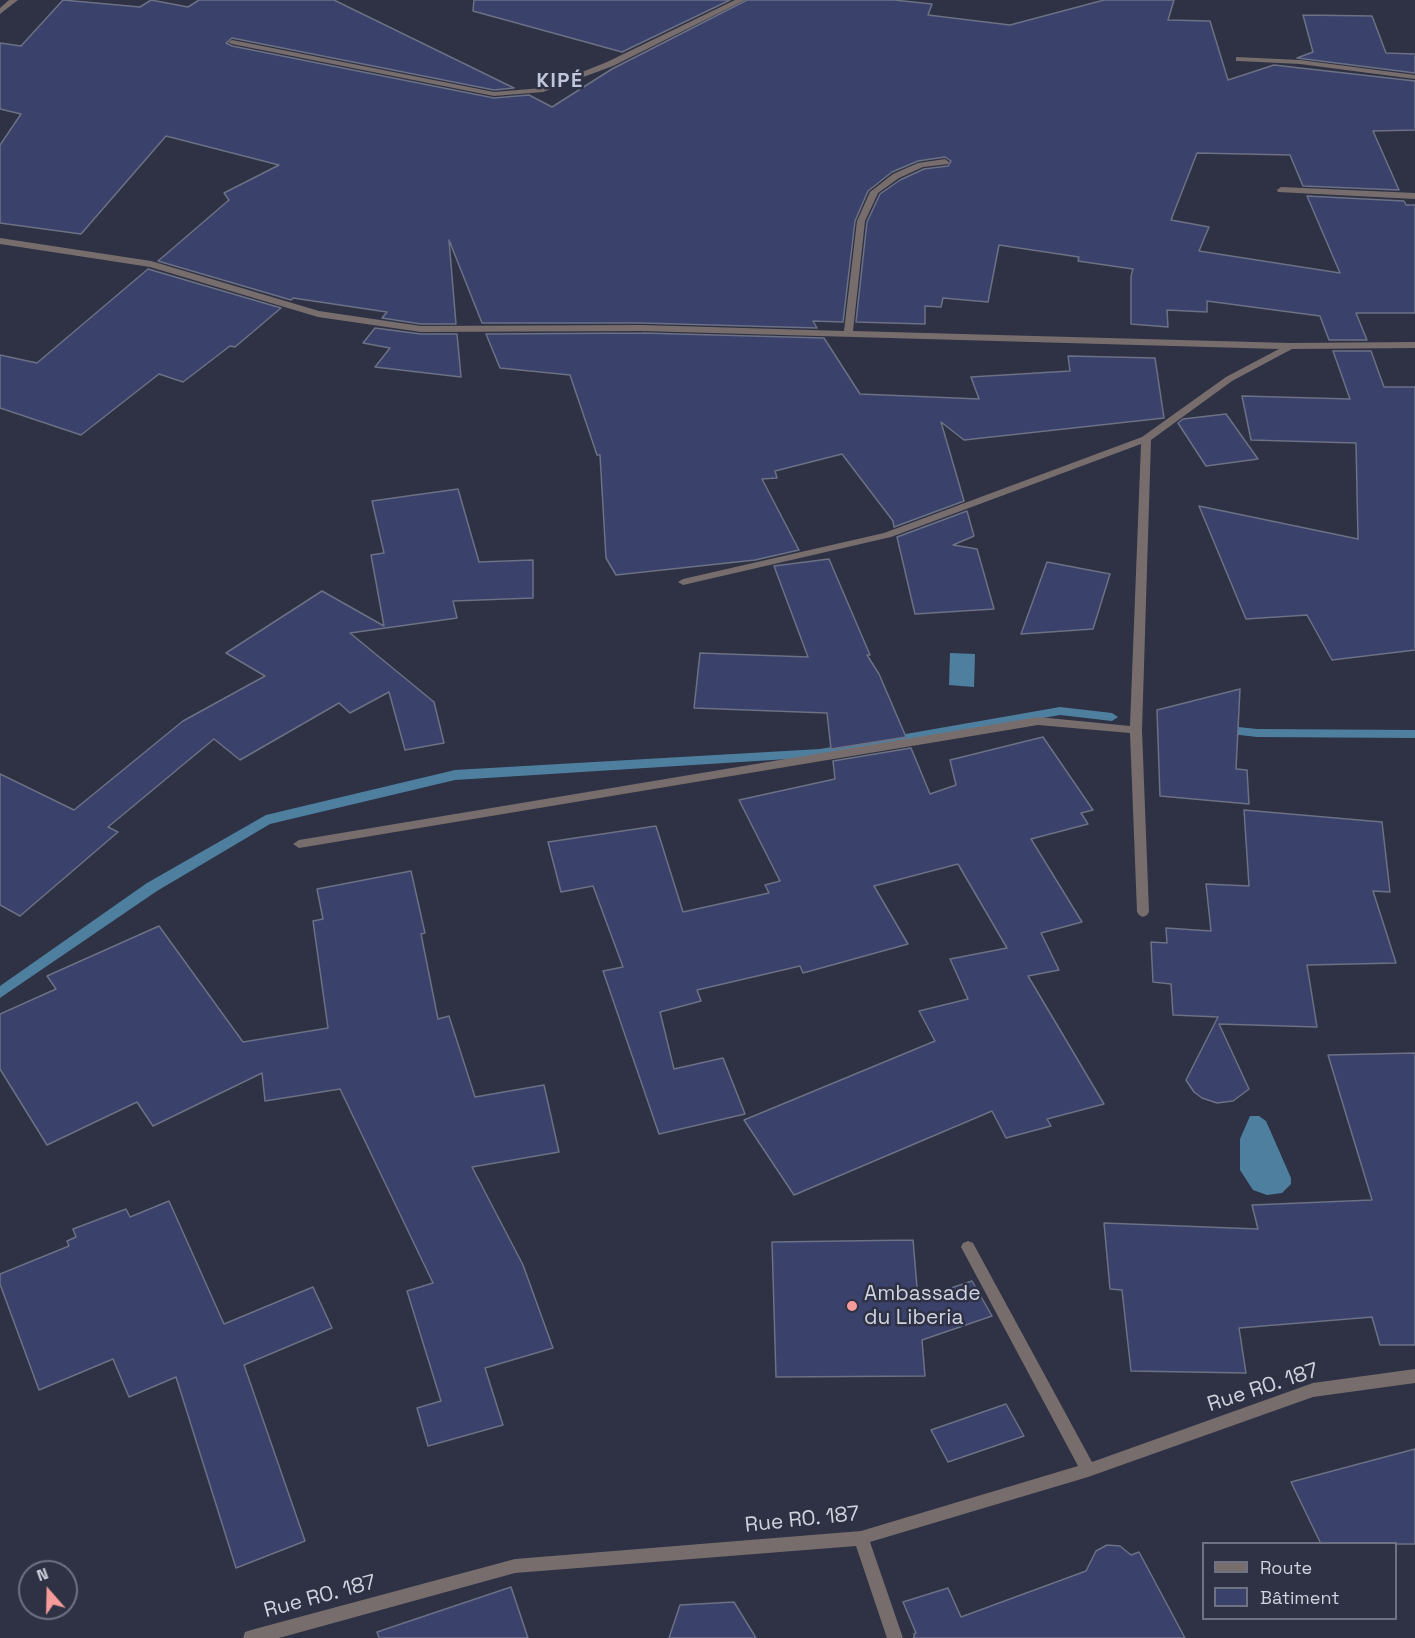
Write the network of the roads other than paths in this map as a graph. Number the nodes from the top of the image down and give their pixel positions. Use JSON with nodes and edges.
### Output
{"nodes":[{"id":1,"x":14,"y":0,"type":"edge"},
{"id":2,"x":741,"y":0,"type":"edge"},
{"id":3,"x":0,"y":12,"type":"edge"},
{"id":4,"x":232,"y":42,"type":"dead end"},
{"id":5,"x":1239,"y":58,"type":"dead end"},
{"id":6,"x":1415,"y":77,"type":"edge"},
{"id":7,"x":945,"y":162,"type":"dead end"},
{"id":8,"x":1281,"y":190,"type":"dead end"},
{"id":9,"x":1415,"y":196,"type":"edge"},
{"id":10,"x":0,"y":241,"type":"edge"},
{"id":11,"x":848,"y":333,"type":"junction"},
{"id":12,"x":1415,"y":345,"type":"edge"},
{"id":13,"x":1290,"y":346,"type":"junction"},
{"id":14,"x":1146,"y":439,"type":"junction"},
{"id":15,"x":683,"y":582,"type":"dead end"},
{"id":16,"x":1136,"y":730,"type":"junction"},
{"id":17,"x":299,"y":844,"type":"dead end"},
{"id":18,"x":1143,"y":912,"type":"dead end"},
{"id":19,"x":968,"y":1247,"type":"dead end"},
{"id":20,"x":1415,"y":1376,"type":"edge"},
{"id":21,"x":1088,"y":1470,"type":"junction"},
{"id":22,"x":861,"y":1538,"type":"junction"},
{"id":23,"x":251,"y":1638,"type":"edge"},
{"id":24,"x":895,"y":1638,"type":"edge"}],
"edges":[{"from":1,"to":3,"type":"street"},
{"from":2,"to":4,"type":"street"},
{"from":5,"to":6,"type":"street"},
{"from":7,"to":11,"type":"street"},
{"from":8,"to":9,"type":"street"},
{"from":10,"to":11,"type":"street"},
{"from":11,"to":13,"type":"street"},
{"from":12,"to":13,"type":"street"},
{"from":13,"to":14,"type":"street"},
{"from":14,"to":15,"type":"street"},
{"from":14,"to":16,"type":"street"},
{"from":16,"to":17,"type":"street"},
{"from":16,"to":18,"type":"street"},
{"from":19,"to":21,"type":"street"},
{"from":20,"to":21,"type":"street","name":"Rue RO. 187"},
{"from":21,"to":22,"type":"street","name":"Rue RO. 187"},
{"from":22,"to":23,"type":"street","name":"Rue RO. 187"},
{"from":22,"to":24,"type":"street"}]}
